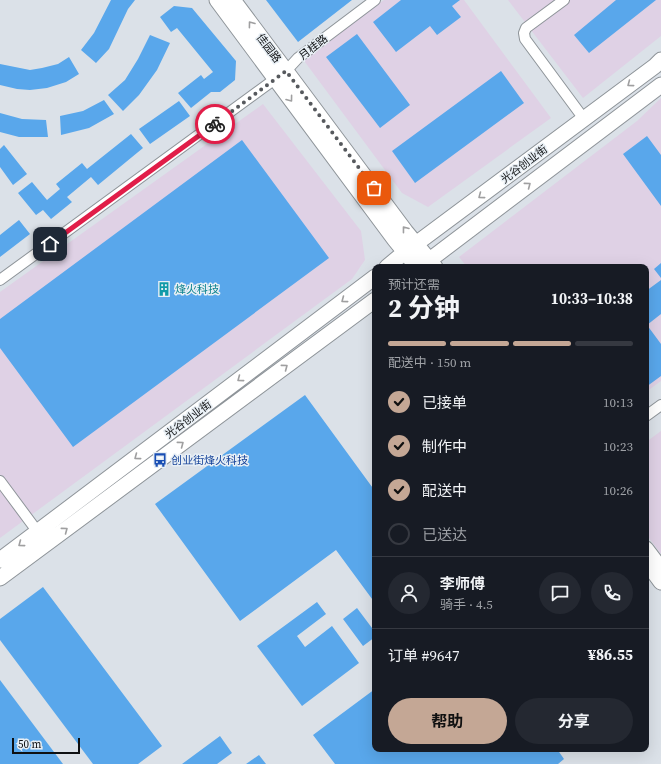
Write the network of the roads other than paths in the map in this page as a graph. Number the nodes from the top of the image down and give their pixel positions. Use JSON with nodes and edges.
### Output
{"nodes":[{"id":1,"x":217,"y":0,"type":"edge"},
{"id":2,"x":233,"y":0,"type":"edge"},
{"id":3,"x":375,"y":0,"type":"edge"},
{"id":4,"x":564,"y":0,"type":"edge"},
{"id":5,"x":661,"y":60,"type":"edge"},
{"id":6,"x":281,"y":75,"type":"junction"},
{"id":7,"x":661,"y":85,"type":"edge"},
{"id":8,"x":584,"y":119,"type":"junction"},
{"id":9,"x":411,"y":248,"type":"junction"},
{"id":10,"x":391,"y":264,"type":"edge"},
{"id":11,"x":425,"y":264,"type":"edge"},
{"id":12,"x":427,"y":264,"type":"edge"},
{"id":13,"x":372,"y":279,"type":"edge"},
{"id":14,"x":0,"y":280,"type":"edge"},
{"id":15,"x":372,"y":302,"type":"edge"},
{"id":16,"x":661,"y":405,"type":"edge"},
{"id":17,"x":649,"y":414,"type":"edge"},
{"id":18,"x":0,"y":481,"type":"edge"},
{"id":19,"x":37,"y":531,"type":"junction"},
{"id":20,"x":46,"y":545,"type":"junction"},
{"id":21,"x":649,"y":553,"type":"edge"},
{"id":22,"x":0,"y":560,"type":"edge"},
{"id":23,"x":649,"y":567,"type":"edge"},
{"id":24,"x":661,"y":569,"type":"edge"},
{"id":25,"x":0,"y":578,"type":"edge"},
{"id":26,"x":661,"y":582,"type":"edge"}],
"edges":[{"from":1,"to":6,"type":"main road","name":"佳园路"},
{"from":6,"to":2,"type":"main road","name":"佳园路","one_way":true},
{"from":3,"to":6,"type":"street","name":"月桂路"},
{"from":4,"to":8,"type":"street"},
{"from":5,"to":8,"type":"main road","name":"光谷创业街","one_way":true},
{"from":6,"to":9,"type":"main road","name":"佳园路"},
{"from":6,"to":14,"type":"street","name":"月桂路"},
{"from":12,"to":7,"type":"main road","name":"光谷创业街","one_way":true},
{"from":8,"to":9,"type":"main road","name":"光谷创业街","one_way":true},
{"from":9,"to":10,"type":"main road","name":"光谷创业街"},
{"from":9,"to":11,"type":"main road","name":"佳园路"},
{"from":13,"to":19,"type":"main road","name":"光谷创业街","one_way":true},
{"from":20,"to":15,"type":"main road","name":"光谷创业街","one_way":true},
{"from":16,"to":17,"type":"street"},
{"from":18,"to":19,"type":"street"},
{"from":19,"to":20,"type":"street"},
{"from":19,"to":22,"type":"main road","name":"光谷创业街","one_way":true},
{"from":20,"to":25,"type":"main road","name":"光谷创业街"},
{"from":21,"to":24,"type":"main road"},
{"from":23,"to":26,"type":"main road"}]}
